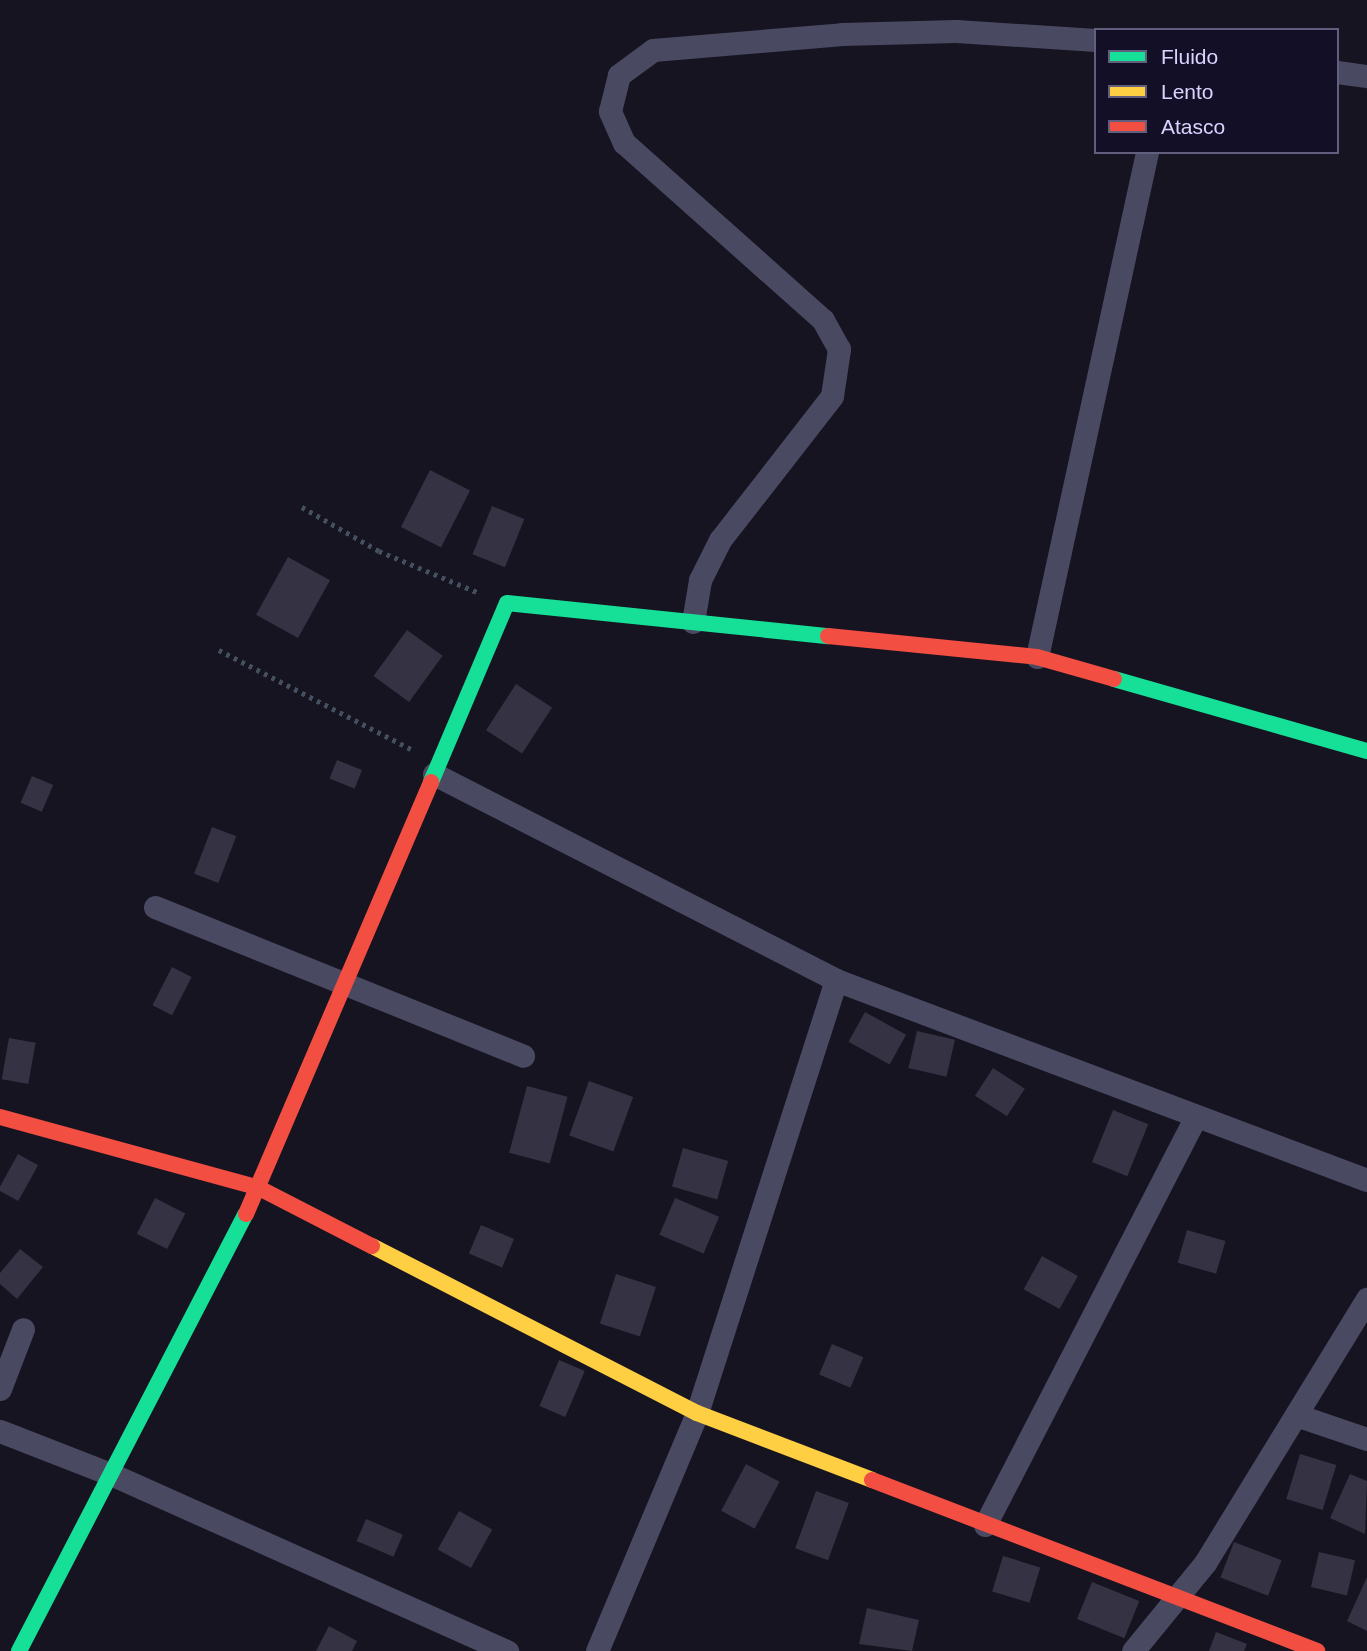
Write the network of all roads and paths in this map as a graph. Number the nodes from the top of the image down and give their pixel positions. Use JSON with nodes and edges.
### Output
{"nodes":[{"id":1,"x":1094,"y":40,"type":"edge"},
{"id":2,"x":1339,"y":72,"type":"edge"},
{"id":3,"x":1367,"y":76,"type":"edge"},
{"id":4,"x":1147,"y":154,"type":"edge"},
{"id":5,"x":302,"y":507,"type":"dead end"},
{"id":6,"x":507,"y":603,"type":"junction"},
{"id":7,"x":693,"y":622,"type":"junction"},
{"id":8,"x":219,"y":650,"type":"dead end"},
{"id":9,"x":1037,"y":657,"type":"junction"},
{"id":10,"x":1367,"y":751,"type":"edge"},
{"id":11,"x":434,"y":774,"type":"junction"},
{"id":12,"x":155,"y":907,"type":"dead end"},
{"id":13,"x":836,"y":980,"type":"junction"},
{"id":14,"x":346,"y":983,"type":"junction"},
{"id":15,"x":523,"y":1056,"type":"dead end"},
{"id":16,"x":1196,"y":1116,"type":"junction"},
{"id":17,"x":0,"y":1117,"type":"edge"},
{"id":18,"x":1367,"y":1180,"type":"edge"},
{"id":19,"x":259,"y":1188,"type":"junction"},
{"id":20,"x":1367,"y":1299,"type":"edge"},
{"id":21,"x":23,"y":1329,"type":"dead end"},
{"id":22,"x":0,"y":1389,"type":"edge"},
{"id":23,"x":697,"y":1413,"type":"junction"},
{"id":24,"x":1296,"y":1415,"type":"junction"},
{"id":25,"x":0,"y":1431,"type":"edge"},
{"id":26,"x":1367,"y":1439,"type":"edge"},
{"id":27,"x":113,"y":1475,"type":"junction"},
{"id":28,"x":985,"y":1525,"type":"junction"},
{"id":29,"x":1175,"y":1599,"type":"junction"},
{"id":30,"x":19,"y":1651,"type":"edge"},
{"id":31,"x":507,"y":1651,"type":"edge"},
{"id":32,"x":597,"y":1651,"type":"edge"},
{"id":33,"x":1133,"y":1651,"type":"edge"},
{"id":34,"x":1317,"y":1651,"type":"edge"}],
"edges":[{"from":1,"to":7,"type":"street"},
{"from":2,"to":3,"type":"street"},
{"from":4,"to":9,"type":"street"},
{"from":5,"to":6,"type":"path"},
{"from":6,"to":7,"type":"street"},
{"from":6,"to":11,"type":"street"},
{"from":7,"to":9,"type":"street"},
{"from":8,"to":11,"type":"path"},
{"from":9,"to":10,"type":"street"},
{"from":11,"to":13,"type":"street"},
{"from":11,"to":14,"type":"street"},
{"from":12,"to":14,"type":"street"},
{"from":13,"to":16,"type":"street"},
{"from":13,"to":23,"type":"street"},
{"from":14,"to":15,"type":"street"},
{"from":14,"to":19,"type":"street"},
{"from":16,"to":18,"type":"street"},
{"from":16,"to":28,"type":"street"},
{"from":17,"to":19,"type":"street"},
{"from":19,"to":23,"type":"street"},
{"from":19,"to":27,"type":"street"},
{"from":20,"to":24,"type":"street"},
{"from":21,"to":22,"type":"street"},
{"from":23,"to":28,"type":"street"},
{"from":23,"to":32,"type":"street"},
{"from":24,"to":26,"type":"street"},
{"from":24,"to":29,"type":"street"},
{"from":25,"to":27,"type":"street"},
{"from":27,"to":30,"type":"street"},
{"from":27,"to":31,"type":"street"},
{"from":28,"to":29,"type":"street"},
{"from":29,"to":33,"type":"street"},
{"from":29,"to":34,"type":"street"}]}
